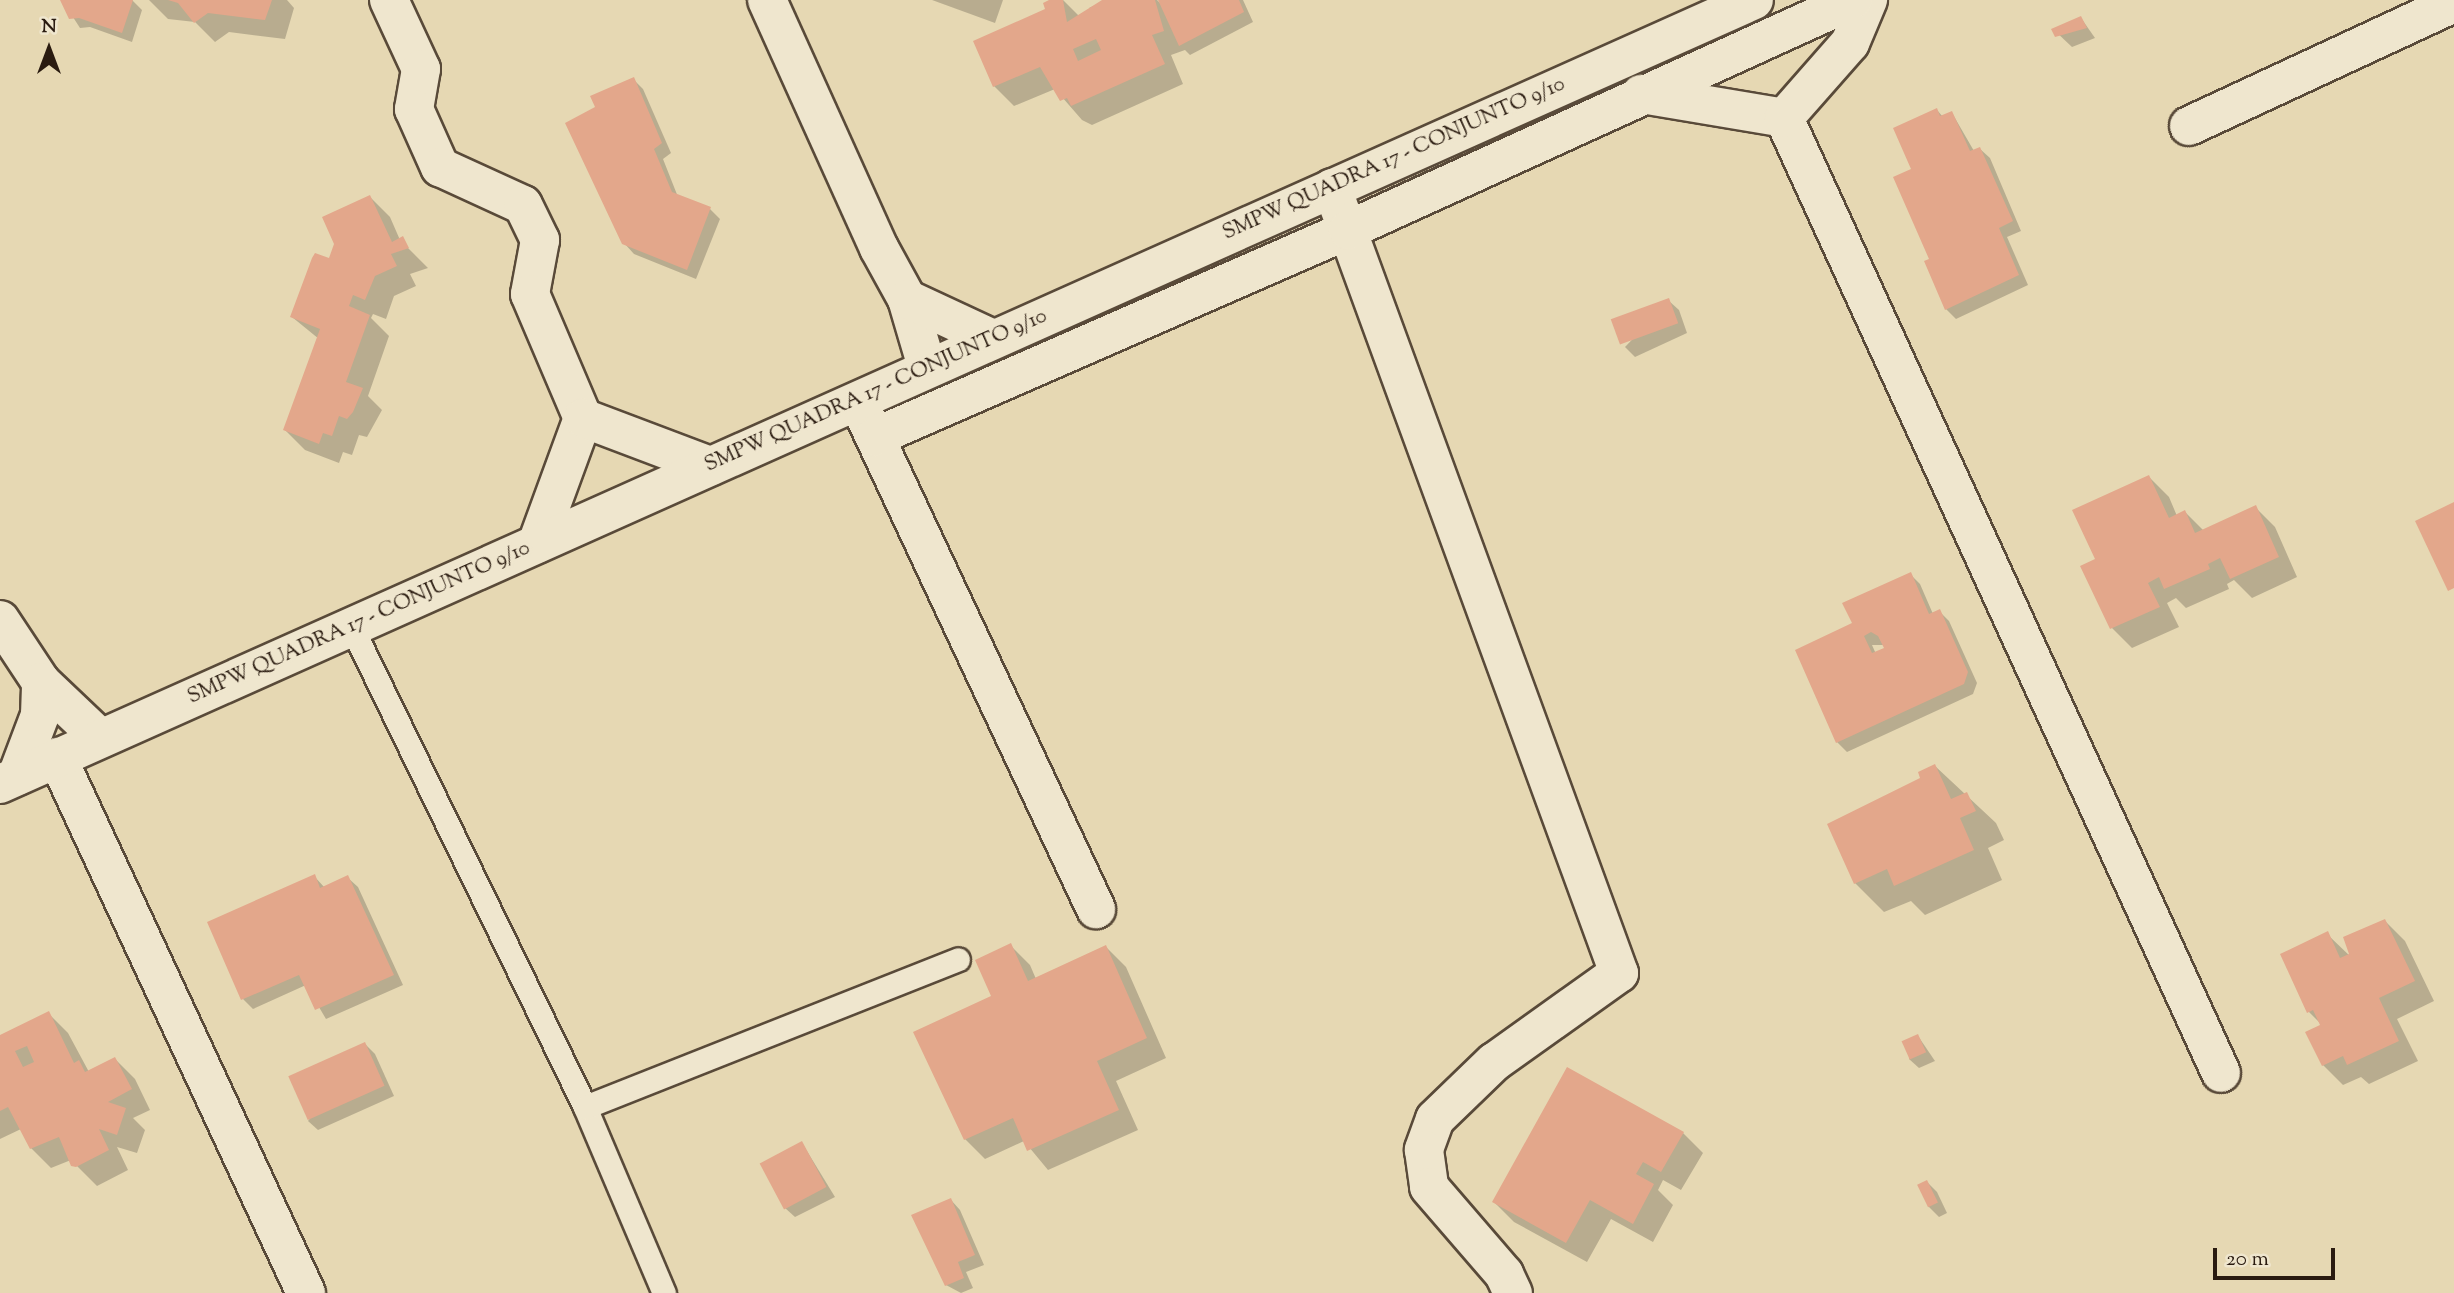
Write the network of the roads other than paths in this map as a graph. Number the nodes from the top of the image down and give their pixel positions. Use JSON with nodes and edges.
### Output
{"nodes":[{"id":1,"x":389,"y":0,"type":"edge"},
{"id":2,"x":767,"y":0,"type":"edge"},
{"id":3,"x":1754,"y":0,"type":"edge"},
{"id":4,"x":1853,"y":0,"type":"edge"},
{"id":5,"x":1868,"y":0,"type":"edge"},
{"id":6,"x":2454,"y":3,"type":"edge"},
{"id":7,"x":1566,"y":81,"type":"junction"},
{"id":8,"x":1647,"y":95,"type":"junction"},
{"id":9,"x":1784,"y":118,"type":"junction"},
{"id":10,"x":2189,"y":126,"type":"dead end"},
{"id":11,"x":1332,"y":188,"type":"junction"},
{"id":12,"x":1348,"y":230,"type":"junction"},
{"id":13,"x":907,"y":299,"type":"junction"},
{"id":14,"x":991,"y":338,"type":"junction"},
{"id":15,"x":927,"y":367,"type":"junction"},
{"id":16,"x":858,"y":399,"type":"junction"},
{"id":17,"x":583,"y":418,"type":"junction"},
{"id":18,"x":875,"y":438,"type":"junction"},
{"id":19,"x":710,"y":466,"type":"junction"},
{"id":20,"x":537,"y":544,"type":"junction"},
{"id":21,"x":0,"y":620,"type":"edge"},
{"id":22,"x":352,"y":628,"type":"junction"},
{"id":23,"x":41,"y":682,"type":"junction"},
{"id":24,"x":100,"y":738,"type":"junction"},
{"id":25,"x":57,"y":757,"type":"junction"},
{"id":26,"x":8,"y":780,"type":"edge"},
{"id":27,"x":1096,"y":908,"type":"dead end"},
{"id":28,"x":958,"y":959,"type":"dead end"},
{"id":29,"x":2221,"y":1073,"type":"dead end"},
{"id":30,"x":586,"y":1107,"type":"junction"},
{"id":31,"x":306,"y":1293,"type":"edge"},
{"id":32,"x":664,"y":1293,"type":"edge"},
{"id":33,"x":1513,"y":1293,"type":"edge"}],
"edges":[{"from":1,"to":17,"type":"street"},
{"from":2,"to":13,"type":"street"},
{"from":3,"to":7,"type":"street","name":"SMPW QUADRA 17 - CONJUNTO 9/10"},
{"from":4,"to":8,"type":"street"},
{"from":5,"to":9,"type":"street"},
{"from":6,"to":10,"type":"street"},
{"from":7,"to":8,"type":"street"},
{"from":7,"to":11,"type":"street","name":"SMPW QUADRA 17 - CONJUNTO 9/10"},
{"from":8,"to":9,"type":"street"},
{"from":8,"to":12,"type":"street"},
{"from":9,"to":29,"type":"street"},
{"from":11,"to":12,"type":"street"},
{"from":11,"to":14,"type":"street","name":"SMPW QUADRA 17 - CONJUNTO 9/10"},
{"from":12,"to":18,"type":"street"},
{"from":12,"to":33,"type":"street"},
{"from":13,"to":14,"type":"street"},
{"from":13,"to":15,"type":"street"},
{"from":14,"to":15,"type":"street","name":"SMPW QUADRA 17 - CONJUNTO 9/10"},
{"from":15,"to":16,"type":"street","name":"SMPW QUADRA 17 - CONJUNTO 9/10"},
{"from":16,"to":18,"type":"street"},
{"from":16,"to":19,"type":"street","name":"SMPW QUADRA 17 - CONJUNTO 9/10"},
{"from":17,"to":19,"type":"street"},
{"from":17,"to":20,"type":"street"},
{"from":18,"to":27,"type":"street"},
{"from":19,"to":20,"type":"street","name":"SMPW QUADRA 17 - CONJUNTO 9/10"},
{"from":20,"to":22,"type":"street","name":"SMPW QUADRA 17 - CONJUNTO 9/10"},
{"from":21,"to":23,"type":"street"},
{"from":22,"to":24,"type":"street","name":"SMPW QUADRA 17 - CONJUNTO 9/10"},
{"from":22,"to":30,"type":"lane"},
{"from":23,"to":24,"type":"street"},
{"from":23,"to":26,"type":"street"},
{"from":24,"to":25,"type":"street","name":"SMPW QUADRA 17 - CONJUNTO 9/10"},
{"from":25,"to":26,"type":"street","name":"SMPW QUADRA 17 - CONJUNTO 9/10"},
{"from":25,"to":31,"type":"street"},
{"from":28,"to":30,"type":"lane"},
{"from":30,"to":32,"type":"lane"}]}
